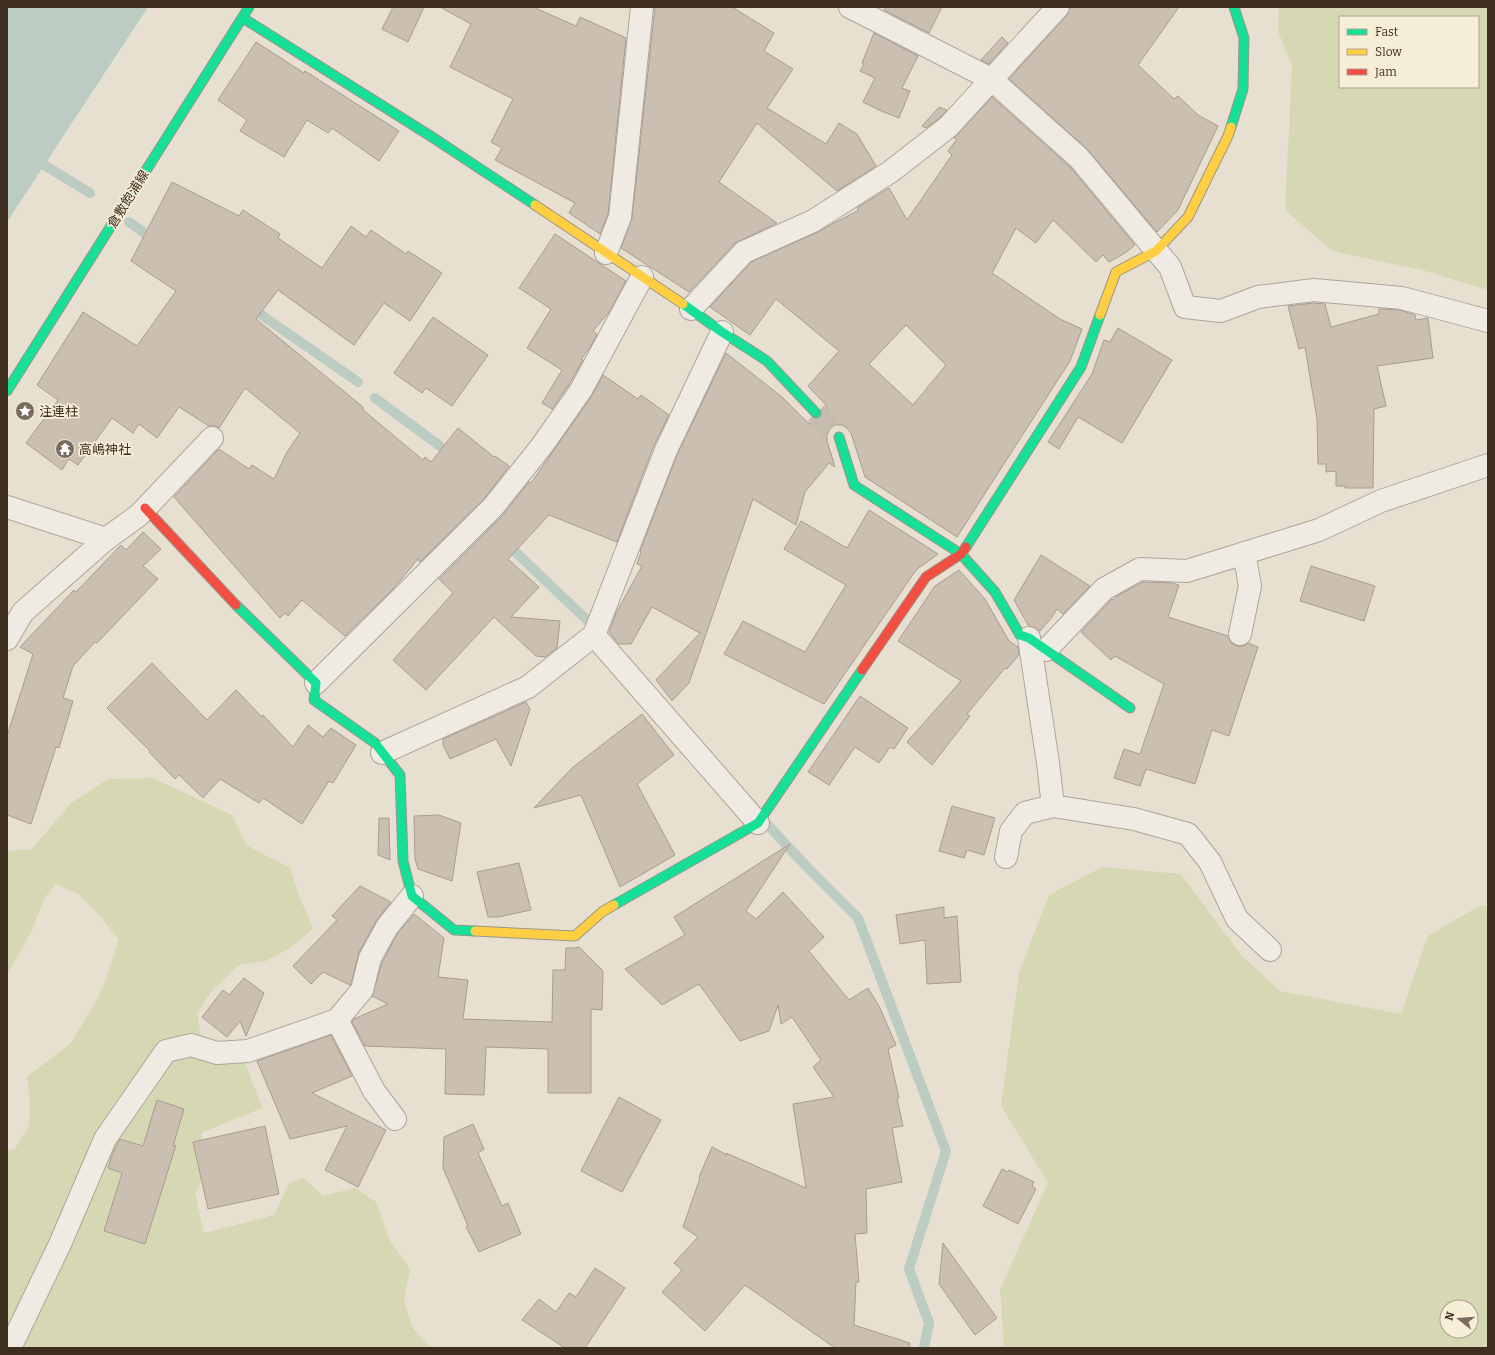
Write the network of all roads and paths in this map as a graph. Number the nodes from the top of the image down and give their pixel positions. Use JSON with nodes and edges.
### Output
{"nodes":[{"id":1,"x":249,"y":7,"type":"edge"},
{"id":2,"x":642,"y":7,"type":"edge"},
{"id":3,"x":850,"y":7,"type":"edge"},
{"id":4,"x":1058,"y":7,"type":"edge"},
{"id":5,"x":1234,"y":7,"type":"edge"},
{"id":6,"x":242,"y":18,"type":"junction"},
{"id":7,"x":991,"y":79,"type":"junction"},
{"id":8,"x":1156,"y":251,"type":"junction"},
{"id":9,"x":606,"y":253,"type":"junction"},
{"id":10,"x":642,"y":277,"type":"junction"},
{"id":11,"x":692,"y":309,"type":"junction"},
{"id":12,"x":1488,"y":321,"type":"edge"},
{"id":13,"x":722,"y":332,"type":"junction"},
{"id":14,"x":7,"y":391,"type":"edge"},
{"id":15,"x":816,"y":413,"type":"tunnel mouth"},
{"id":16,"x":839,"y":437,"type":"tunnel mouth"},
{"id":17,"x":212,"y":438,"type":"dead end"},
{"id":18,"x":1488,"y":465,"type":"edge"},
{"id":19,"x":7,"y":507,"type":"edge"},
{"id":20,"x":145,"y":508,"type":"junction"},
{"id":21,"x":106,"y":539,"type":"junction"},
{"id":22,"x":1244,"y":553,"type":"junction"},
{"id":23,"x":961,"y":554,"type":"junction"},
{"id":24,"x":1240,"y":634,"type":"dead end"},
{"id":25,"x":594,"y":635,"type":"junction"},
{"id":26,"x":7,"y":639,"type":"edge"},
{"id":27,"x":1038,"y":644,"type":"junction"},
{"id":28,"x":316,"y":683,"type":"junction"},
{"id":29,"x":1130,"y":708,"type":"dead end"},
{"id":30,"x":382,"y":753,"type":"junction"},
{"id":31,"x":1053,"y":806,"type":"junction"},
{"id":32,"x":758,"y":823,"type":"junction"},
{"id":33,"x":1006,"y":857,"type":"dead end"},
{"id":34,"x":412,"y":896,"type":"junction"},
{"id":35,"x":1270,"y":950,"type":"dead end"},
{"id":36,"x":337,"y":1020,"type":"junction"},
{"id":37,"x":396,"y":1120,"type":"dead end"},
{"id":38,"x":10,"y":1348,"type":"edge"}],
"edges":[{"from":1,"to":6,"type":"street","name":"倉敷飽浦線"},
{"from":2,"to":9,"type":"street"},
{"from":3,"to":7,"type":"street"},
{"from":4,"to":7,"type":"street"},
{"from":5,"to":8,"type":"street"},
{"from":6,"to":9,"type":"street"},
{"from":6,"to":14,"type":"street","name":"倉敷飽浦線"},
{"from":7,"to":8,"type":"street"},
{"from":7,"to":11,"type":"street"},
{"from":8,"to":12,"type":"street"},
{"from":8,"to":23,"type":"street"},
{"from":9,"to":10,"type":"street"},
{"from":10,"to":11,"type":"street"},
{"from":10,"to":28,"type":"street"},
{"from":11,"to":13,"type":"street"},
{"from":13,"to":15,"type":"street"},
{"from":13,"to":25,"type":"street"},
{"from":16,"to":23,"type":"street"},
{"from":17,"to":20,"type":"street"},
{"from":18,"to":22,"type":"street"},
{"from":19,"to":21,"type":"street"},
{"from":20,"to":21,"type":"street"},
{"from":20,"to":28,"type":"street"},
{"from":21,"to":26,"type":"street"},
{"from":22,"to":24,"type":"street"},
{"from":22,"to":27,"type":"street"},
{"from":23,"to":27,"type":"street"},
{"from":23,"to":32,"type":"street"},
{"from":25,"to":30,"type":"street"},
{"from":25,"to":32,"type":"street"},
{"from":27,"to":29,"type":"street"},
{"from":27,"to":31,"type":"street"},
{"from":28,"to":30,"type":"street"},
{"from":30,"to":34,"type":"street"},
{"from":31,"to":33,"type":"street"},
{"from":31,"to":35,"type":"street"},
{"from":32,"to":34,"type":"street"},
{"from":34,"to":36,"type":"street"},
{"from":36,"to":37,"type":"street"},
{"from":36,"to":38,"type":"street"}]}
